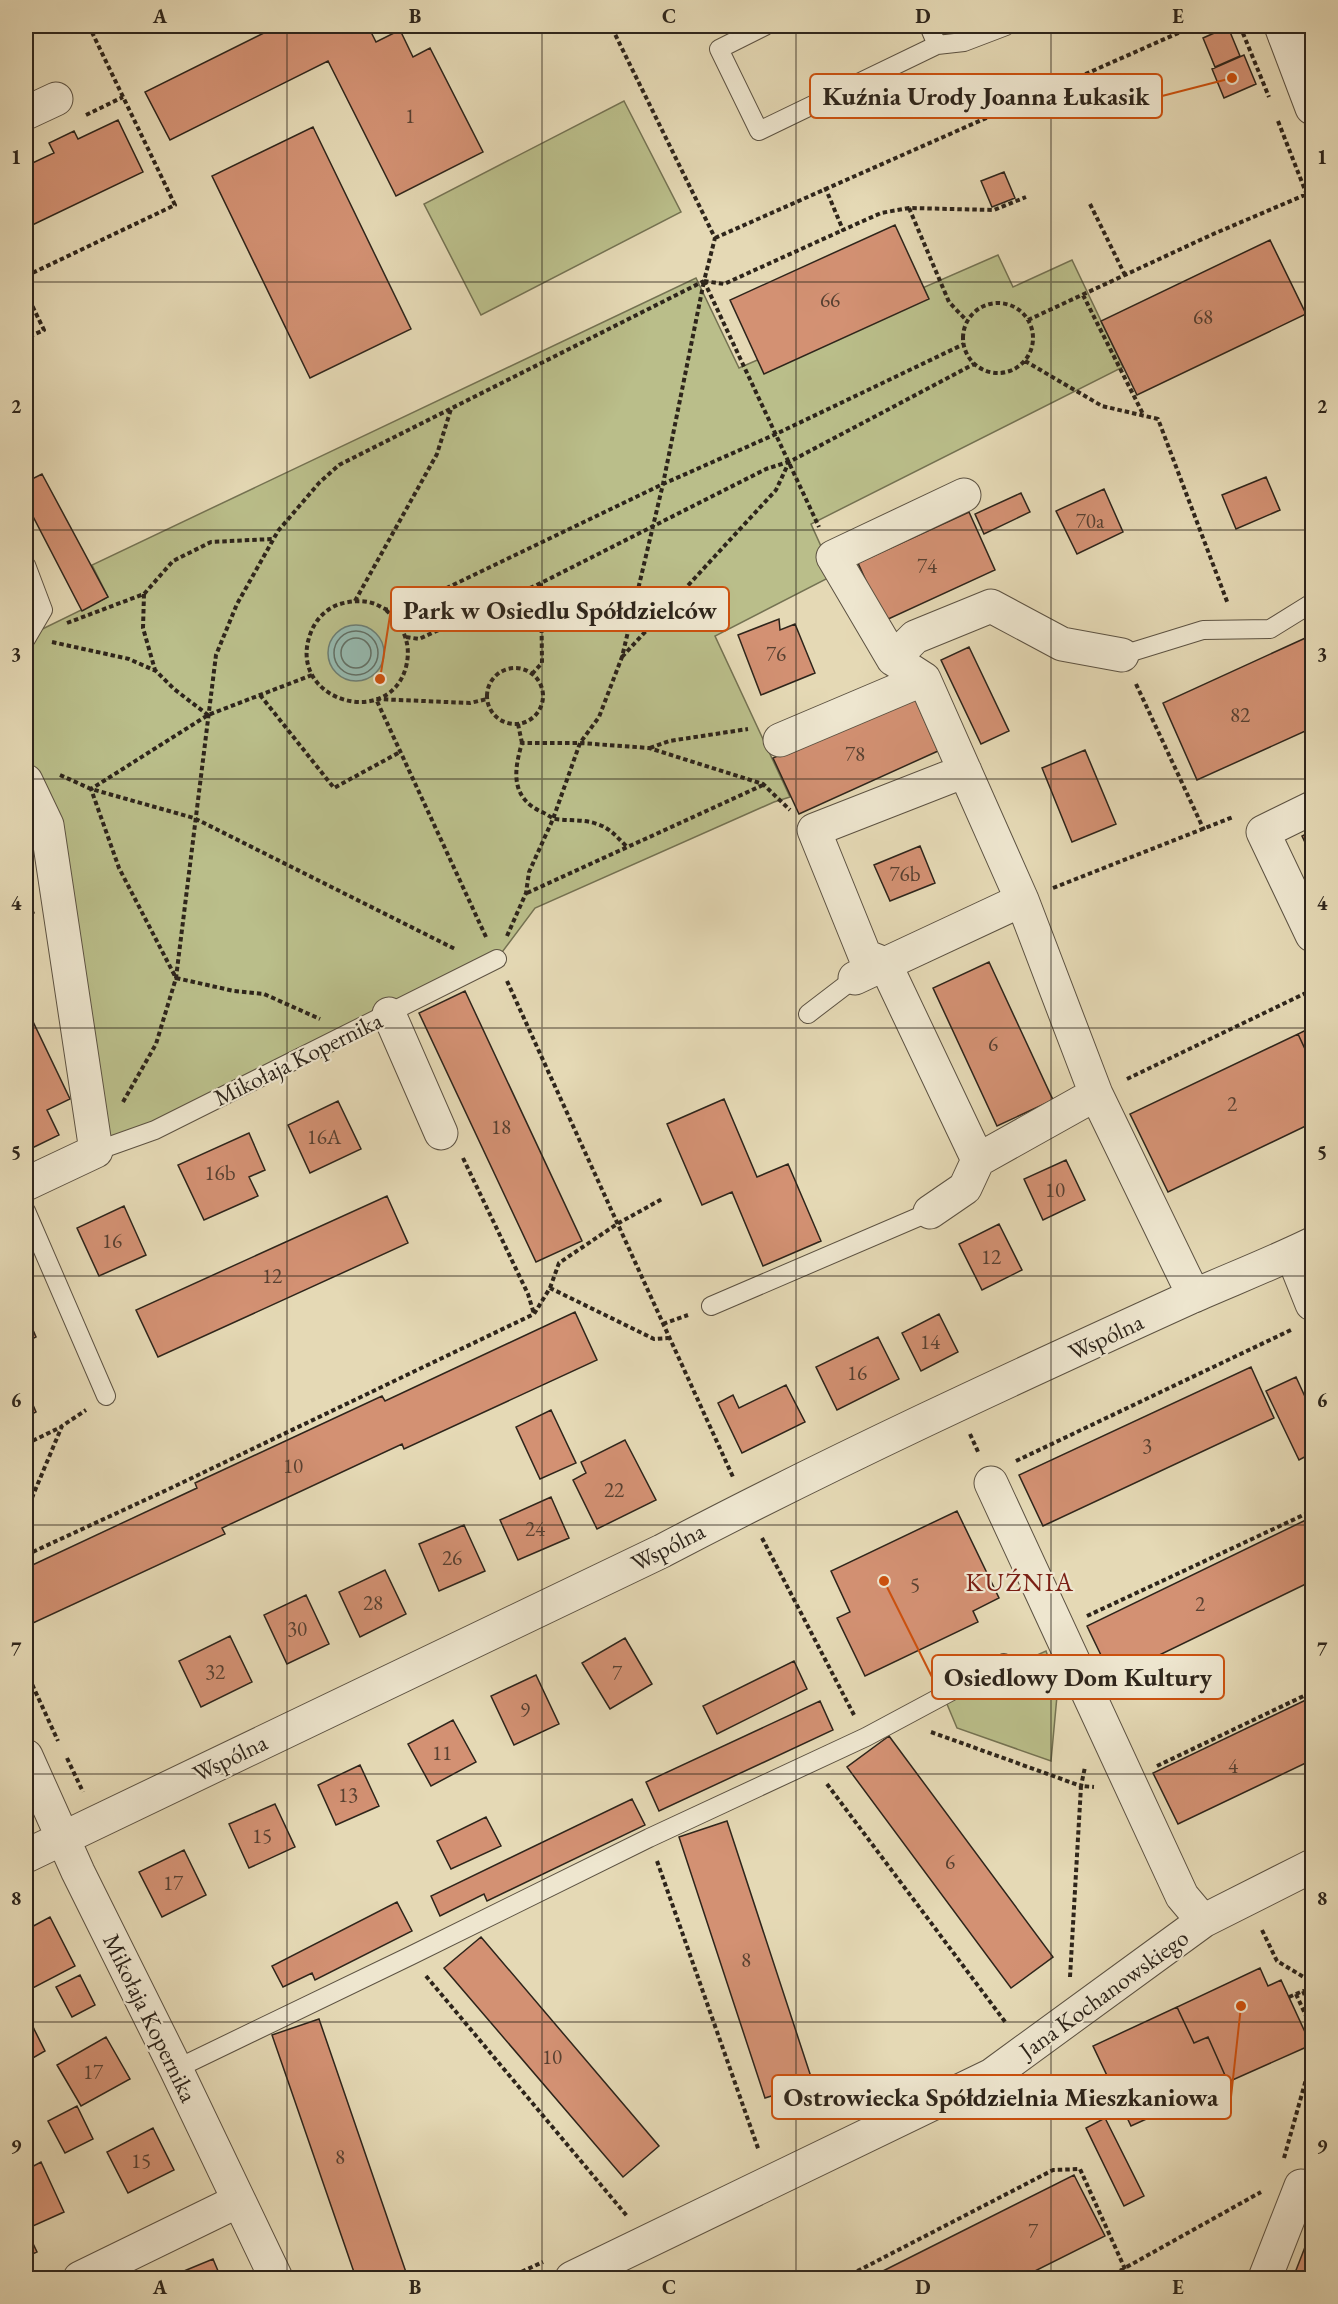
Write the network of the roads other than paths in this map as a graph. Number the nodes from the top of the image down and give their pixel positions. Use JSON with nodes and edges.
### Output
{"nodes":[{"id":1,"x":765,"y":26,"type":"edge"},
{"id":2,"x":928,"y":26,"type":"edge"},
{"id":3,"x":1006,"y":26,"type":"edge"},
{"id":4,"x":1293,"y":29,"type":"edge"},
{"id":5,"x":937,"y":45,"type":"junction"},
{"id":6,"x":56,"y":99,"type":"dead end"},
{"id":7,"x":1312,"y":108,"type":"edge"},
{"id":8,"x":26,"y":113,"type":"edge"},
{"id":9,"x":964,"y":495,"type":"dead end"},
{"id":10,"x":26,"y":565,"type":"edge"},
{"id":11,"x":1312,"y":603,"type":"edge"},
{"id":12,"x":26,"y":638,"type":"edge"},
{"id":13,"x":1122,"y":655,"type":"joint"},
{"id":14,"x":893,"y":659,"type":"junction"},
{"id":15,"x":924,"y":679,"type":"junction"},
{"id":16,"x":780,"y":740,"type":"road end"},
{"id":17,"x":965,"y":771,"type":"junction"},
{"id":18,"x":40,"y":776,"type":"edge"},
{"id":19,"x":1312,"y":808,"type":"edge"},
{"id":20,"x":1022,"y":900,"type":"junction"},
{"id":21,"x":1312,"y":935,"type":"edge"},
{"id":22,"x":497,"y":959,"type":"road end"},
{"id":23,"x":885,"y":964,"type":"junction"},
{"id":24,"x":855,"y":978,"type":"joint"},
{"id":25,"x":389,"y":1014,"type":"junction"},
{"id":26,"x":808,"y":1014,"type":"dead end"},
{"id":27,"x":1096,"y":1094,"type":"junction"},
{"id":28,"x":441,"y":1133,"type":"road end"},
{"id":29,"x":96,"y":1151,"type":"junction"},
{"id":30,"x":978,"y":1160,"type":"junction"},
{"id":31,"x":26,"y":1184,"type":"edge"},
{"id":32,"x":26,"y":1211,"type":"edge"},
{"id":33,"x":930,"y":1212,"type":"joint"},
{"id":34,"x":1302,"y":1249,"type":"edge"},
{"id":35,"x":1194,"y":1296,"type":"junction"},
{"id":36,"x":711,"y":1306,"type":"dead end"},
{"id":37,"x":1307,"y":1314,"type":"edge"},
{"id":38,"x":106,"y":1396,"type":"road end"},
{"id":39,"x":994,"y":1489,"type":"road end"},
{"id":40,"x":1004,"y":1663,"type":"dead end"},
{"id":41,"x":26,"y":1756,"type":"edge"},
{"id":42,"x":62,"y":1838,"type":"junction"},
{"id":43,"x":26,"y":1856,"type":"edge"},
{"id":44,"x":1312,"y":1866,"type":"edge"},
{"id":45,"x":1203,"y":1921,"type":"junction"},
{"id":46,"x":176,"y":2068,"type":"junction"},
{"id":47,"x":1303,"y":2173,"type":"edge"},
{"id":48,"x":238,"y":2200,"type":"junction"},
{"id":49,"x":561,"y":2269,"type":"edge"},
{"id":50,"x":80,"y":2278,"type":"edge"},
{"id":51,"x":276,"y":2278,"type":"edge"},
{"id":52,"x":1265,"y":2278,"type":"edge"}],
"edges":[{"from":1,"to":5,"type":"lane"},
{"from":2,"to":5,"type":"lane"},
{"from":3,"to":5,"type":"lane"},
{"from":4,"to":7,"type":"street"},
{"from":6,"to":8,"type":"street"},
{"from":9,"to":14,"type":"street"},
{"from":10,"to":12,"type":"lane"},
{"from":11,"to":13,"type":"lane"},
{"from":13,"to":14,"type":"street"},
{"from":14,"to":15,"type":"street"},
{"from":15,"to":16,"type":"street"},
{"from":15,"to":17,"type":"street"},
{"from":17,"to":20,"type":"street"},
{"from":17,"to":23,"type":"street"},
{"from":18,"to":29,"type":"street"},
{"from":19,"to":21,"type":"street"},
{"from":20,"to":23,"type":"street"},
{"from":20,"to":27,"type":"street"},
{"from":22,"to":25,"type":"lane","name":"Mikołaja Kopernika"},
{"from":23,"to":24,"type":"street"},
{"from":23,"to":30,"type":"street"},
{"from":24,"to":26,"type":"lane"},
{"from":25,"to":28,"type":"street"},
{"from":25,"to":29,"type":"lane","name":"Mikołaja Kopernika"},
{"from":27,"to":30,"type":"street"},
{"from":27,"to":35,"type":"street"},
{"from":29,"to":31,"type":"street","name":"Mikołaja Kopernika"},
{"from":30,"to":33,"type":"street"},
{"from":32,"to":38,"type":"lane"},
{"from":33,"to":36,"type":"lane"},
{"from":34,"to":35,"type":"street","name":"Wspólna"},
{"from":34,"to":37,"type":"street"},
{"from":35,"to":42,"type":"street","name":"Wspólna"},
{"from":39,"to":45,"type":"street"},
{"from":40,"to":46,"type":"lane"},
{"from":41,"to":42,"type":"street","name":"Mikołaja Kopernika"},
{"from":42,"to":43,"type":"street","name":"Wspólna"},
{"from":42,"to":46,"type":"street","name":"Mikołaja Kopernika"},
{"from":44,"to":45,"type":"street","name":"Jana Kochanowskiego"},
{"from":45,"to":49,"type":"street","name":"Jana Kochanowskiego"},
{"from":46,"to":48,"type":"street","name":"Mikołaja Kopernika"},
{"from":47,"to":52,"type":"street"},
{"from":48,"to":50,"type":"street"},
{"from":48,"to":51,"type":"street","name":"Mikołaja Kopernika"}]}
